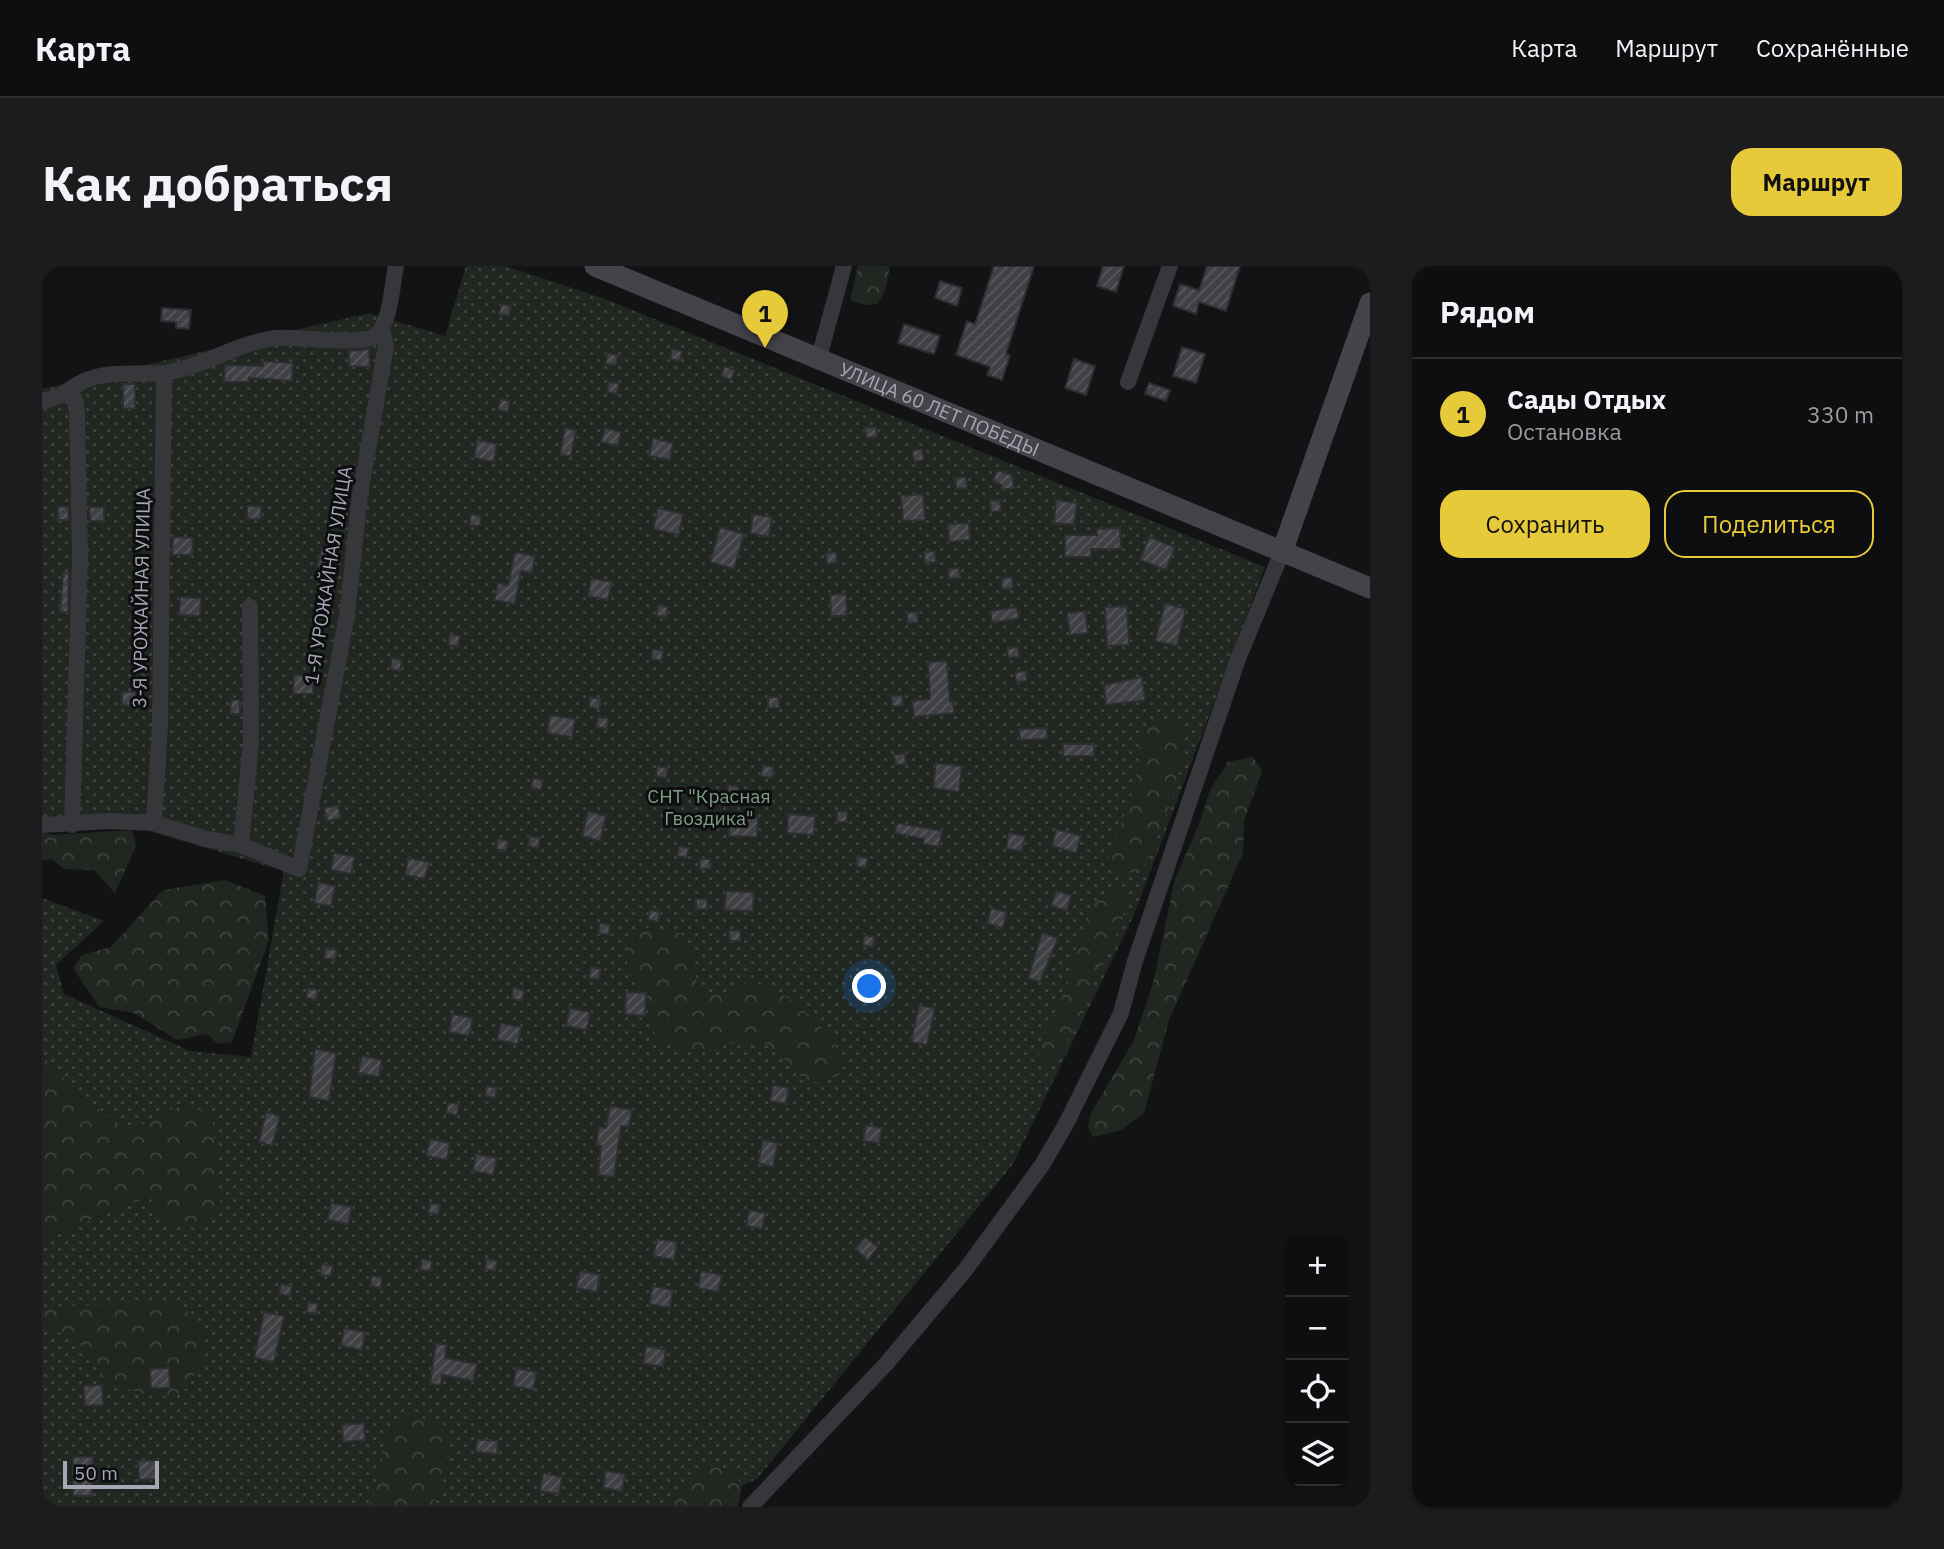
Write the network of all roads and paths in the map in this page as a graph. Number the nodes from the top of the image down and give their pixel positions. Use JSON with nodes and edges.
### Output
{"nodes":[{"id":1,"x":396,"y":266,"type":"edge"},
{"id":2,"x":595,"y":266,"type":"edge"},
{"id":3,"x":844,"y":266,"type":"edge"},
{"id":4,"x":1170,"y":266,"type":"edge"},
{"id":5,"x":1370,"y":303,"type":"edge"},
{"id":6,"x":382,"y":329,"type":"junction"},
{"id":7,"x":818,"y":361,"type":"junction"},
{"id":8,"x":164,"y":373,"type":"junction"},
{"id":9,"x":1128,"y":382,"type":"dead end"},
{"id":10,"x":70,"y":393,"type":"junction"},
{"id":11,"x":42,"y":401,"type":"edge"},
{"id":12,"x":1282,"y":552,"type":"junction"},
{"id":13,"x":1370,"y":589,"type":"edge"},
{"id":14,"x":250,"y":607,"type":"dead end"},
{"id":15,"x":155,"y":823,"type":"junction"},
{"id":16,"x":42,"y":825,"type":"edge"},
{"id":17,"x":72,"y":825,"type":"junction"},
{"id":18,"x":242,"y":845,"type":"junction"},
{"id":19,"x":750,"y":1507,"type":"edge"}],
"edges":[{"from":1,"to":6,"type":"street","name":"1-Я УРОЖАЙНАЯ УЛИЦА"},
{"from":2,"to":7,"type":"street","name":"УЛИЦА 60 ЛЕТ ПОБЕДЫ"},
{"from":3,"to":7,"type":"street"},
{"from":4,"to":9,"type":"street"},
{"from":5,"to":12,"type":"street"},
{"from":6,"to":8,"type":"street"},
{"from":6,"to":18,"type":"street","name":"1-Я УРОЖАЙНАЯ УЛИЦА"},
{"from":7,"to":12,"type":"street","name":"УЛИЦА 60 ЛЕТ ПОБЕДЫ"},
{"from":8,"to":10,"type":"street"},
{"from":8,"to":15,"type":"street","name":"3-Я УРОЖАЙНАЯ УЛИЦА"},
{"from":10,"to":11,"type":"street"},
{"from":10,"to":17,"type":"street"},
{"from":12,"to":13,"type":"street","name":"УЛИЦА 60 ЛЕТ ПОБЕДЫ"},
{"from":12,"to":19,"type":"street"},
{"from":14,"to":18,"type":"street"},
{"from":15,"to":17,"type":"street"},
{"from":15,"to":18,"type":"street"},
{"from":16,"to":17,"type":"street"}]}
